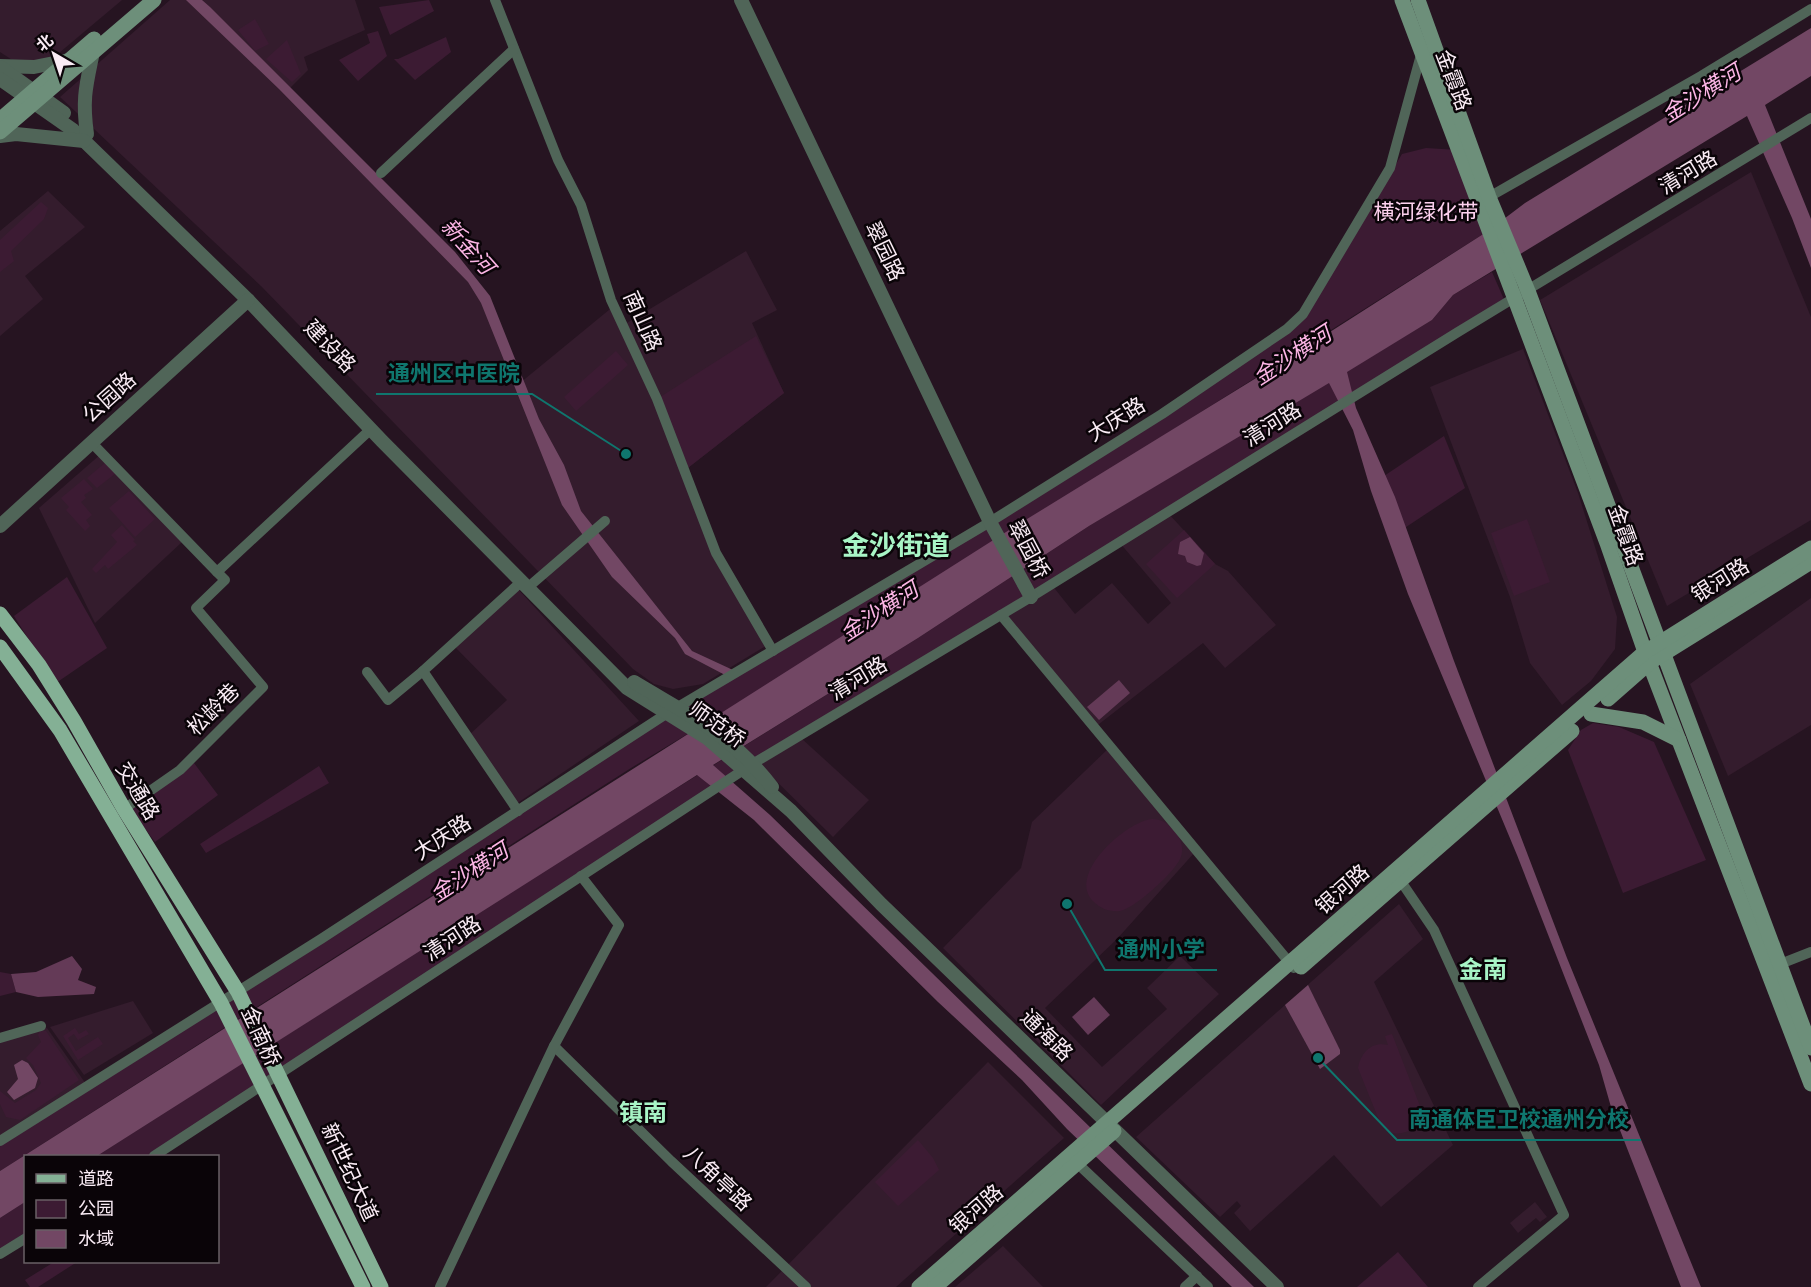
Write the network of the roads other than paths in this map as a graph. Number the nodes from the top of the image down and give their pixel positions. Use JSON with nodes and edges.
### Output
{"nodes":[{"id":1,"x":140,"y":0,"type":"edge"},
{"id":2,"x":154,"y":0,"type":"edge"},
{"id":3,"x":495,"y":0,"type":"edge"},
{"id":4,"x":741,"y":0,"type":"edge"},
{"id":5,"x":1402,"y":0,"type":"edge"},
{"id":6,"x":1418,"y":0,"type":"edge"},
{"id":7,"x":1811,"y":9,"type":"edge"},
{"id":8,"x":1431,"y":32,"type":"junction"},
{"id":9,"x":514,"y":49,"type":"junction"},
{"id":10,"x":93,"y":52,"type":"junction"},
{"id":11,"x":1421,"y":53,"type":"junction"},
{"id":12,"x":69,"y":60,"type":"junction"},
{"id":13,"x":0,"y":67,"type":"edge"},
{"id":14,"x":0,"y":79,"type":"edge"},
{"id":15,"x":35,"y":97,"type":"junction"},
{"id":16,"x":1811,"y":118,"type":"edge"},
{"id":17,"x":0,"y":120,"type":"edge"},
{"id":18,"x":0,"y":134,"type":"edge"},
{"id":19,"x":86,"y":137,"type":"junction"},
{"id":20,"x":381,"y":173,"type":"dead end"},
{"id":21,"x":1489,"y":197,"type":"junction"},
{"id":22,"x":1491,"y":220,"type":"junction"},
{"id":23,"x":1522,"y":295,"type":"junction"},
{"id":24,"x":248,"y":300,"type":"junction"},
{"id":25,"x":370,"y":429,"type":"junction"},
{"id":26,"x":91,"y":442,"type":"junction"},
{"id":27,"x":990,"y":522,"type":"junction"},
{"id":28,"x":602,"y":524,"type":"dead end"},
{"id":29,"x":0,"y":526,"type":"edge"},
{"id":30,"x":1811,"y":548,"type":"edge"},
{"id":31,"x":1811,"y":562,"type":"edge"},
{"id":32,"x":217,"y":572,"type":"junction"},
{"id":33,"x":528,"y":582,"type":"junction"},
{"id":34,"x":1031,"y":597,"type":"junction"},
{"id":35,"x":0,"y":614,"type":"edge"},
{"id":36,"x":1001,"y":615,"type":"junction"},
{"id":37,"x":0,"y":647,"type":"edge"},
{"id":38,"x":1661,"y":648,"type":"junction"},
{"id":39,"x":773,"y":651,"type":"junction"},
{"id":40,"x":1647,"y":658,"type":"junction"},
{"id":41,"x":423,"y":671,"type":"junction"},
{"id":42,"x":367,"y":672,"type":"dead end"},
{"id":43,"x":671,"y":711,"type":"junction"},
{"id":44,"x":1591,"y":714,"type":"junction"},
{"id":45,"x":1679,"y":740,"type":"junction"},
{"id":46,"x":749,"y":766,"type":"junction"},
{"id":47,"x":124,"y":809,"type":"junction"},
{"id":48,"x":518,"y":811,"type":"junction"},
{"id":49,"x":581,"y":876,"type":"junction"},
{"id":50,"x":1397,"y":877,"type":"junction"},
{"id":51,"x":1811,"y":952,"type":"edge"},
{"id":52,"x":1293,"y":967,"type":"junction"},
{"id":53,"x":1774,"y":967,"type":"junction"},
{"id":54,"x":238,"y":992,"type":"junction"},
{"id":55,"x":221,"y":1003,"type":"junction"},
{"id":56,"x":41,"y":1026,"type":"dead end"},
{"id":57,"x":0,"y":1038,"type":"edge"},
{"id":58,"x":554,"y":1046,"type":"junction"},
{"id":59,"x":1811,"y":1048,"type":"edge"},
{"id":60,"x":280,"y":1075,"type":"junction"},
{"id":61,"x":1811,"y":1084,"type":"edge"},
{"id":62,"x":262,"y":1087,"type":"junction"},
{"id":63,"x":1111,"y":1127,"type":"junction"},
{"id":64,"x":0,"y":1141,"type":"edge"},
{"id":65,"x":156,"y":1155,"type":"edge"},
{"id":66,"x":1072,"y":1164,"type":"junction"},
{"id":67,"x":24,"y":1239,"type":"edge"},
{"id":68,"x":0,"y":1254,"type":"edge"},
{"id":69,"x":1197,"y":1276,"type":"junction"},
{"id":70,"x":363,"y":1287,"type":"edge"},
{"id":71,"x":381,"y":1287,"type":"edge"},
{"id":72,"x":440,"y":1287,"type":"edge"},
{"id":73,"x":806,"y":1287,"type":"edge"},
{"id":74,"x":919,"y":1287,"type":"edge"},
{"id":75,"x":935,"y":1287,"type":"edge"},
{"id":76,"x":1185,"y":1287,"type":"edge"},
{"id":77,"x":1208,"y":1287,"type":"edge"},
{"id":78,"x":1277,"y":1287,"type":"edge"},
{"id":79,"x":1478,"y":1287,"type":"edge"}],
"edges":[{"from":1,"to":12,"type":"main road"},
{"from":2,"to":10,"type":"main road"},
{"from":3,"to":9,"type":"street","name":"南山路"},
{"from":4,"to":27,"type":"street","name":"翠园路"},
{"from":5,"to":11,"type":"main road","name":"金霞路"},
{"from":6,"to":8,"type":"main road","name":"金霞路"},
{"from":7,"to":21,"type":"street"},
{"from":8,"to":11,"type":"street","name":"大庆路"},
{"from":8,"to":21,"type":"main road","name":"金霞路"},
{"from":9,"to":20,"type":"street"},
{"from":9,"to":39,"type":"street","name":"南山路"},
{"from":10,"to":15,"type":"main road"},
{"from":10,"to":19,"type":"street"},
{"from":11,"to":22,"type":"main road","name":"金霞路"},
{"from":11,"to":27,"type":"street","name":"大庆路"},
{"from":12,"to":13,"type":"street"},
{"from":12,"to":15,"type":"main road"},
{"from":13,"to":15,"type":"street","name":"建设路"},
{"from":14,"to":15,"type":"street","name":"建设路"},
{"from":15,"to":17,"type":"main road"},
{"from":15,"to":18,"type":"main road"},
{"from":15,"to":19,"type":"street","name":"建设路"},
{"from":16,"to":23,"type":"street","name":"清河路"},
{"from":18,"to":19,"type":"street"},
{"from":19,"to":24,"type":"street","name":"建设路"},
{"from":19,"to":33,"type":"street","name":"建设路"},
{"from":21,"to":22,"type":"main road","name":"金霞路"},
{"from":22,"to":23,"type":"main road","name":"金霞路"},
{"from":23,"to":34,"type":"street","name":"清河路"},
{"from":23,"to":38,"type":"main road","name":"金霞路"},
{"from":23,"to":40,"type":"main road","name":"金霞路"},
{"from":24,"to":25,"type":"street","name":"建设路"},
{"from":24,"to":26,"type":"street","name":"公园路"},
{"from":25,"to":32,"type":"street"},
{"from":25,"to":33,"type":"street","name":"建设路"},
{"from":26,"to":29,"type":"street","name":"公园路"},
{"from":26,"to":32,"type":"street"},
{"from":27,"to":34,"type":"street","name":"翠园桥"},
{"from":27,"to":39,"type":"street","name":"大庆路"},
{"from":28,"to":33,"type":"street"},
{"from":30,"to":38,"type":"main road","name":"银河路"},
{"from":31,"to":38,"type":"main road","name":"银河路"},
{"from":32,"to":47,"type":"street","name":"松龄巷"},
{"from":33,"to":41,"type":"street"},
{"from":33,"to":43,"type":"street","name":"建设路"},
{"from":34,"to":36,"type":"street","name":"清河路"},
{"from":35,"to":47,"type":"main road","name":"交通路"},
{"from":36,"to":46,"type":"street","name":"清河路"},
{"from":36,"to":52,"type":"street"},
{"from":37,"to":55,"type":"main road","name":"交通路"},
{"from":38,"to":40,"type":"main road","name":"银河路"},
{"from":38,"to":53,"type":"main road","name":"金霞路"},
{"from":39,"to":43,"type":"street","name":"大庆路"},
{"from":40,"to":44,"type":"main road","name":"银河路"},
{"from":40,"to":45,"type":"main road","name":"金霞路"},
{"from":40,"to":50,"type":"main road","name":"银河路"},
{"from":41,"to":42,"type":"street"},
{"from":41,"to":48,"type":"street"},
{"from":43,"to":46,"type":"street","name":"师范桥"},
{"from":43,"to":48,"type":"street","name":"大庆路"},
{"from":44,"to":45,"type":"main road"},
{"from":44,"to":50,"type":"main road","name":"银河路"},
{"from":45,"to":53,"type":"main road","name":"金霞路"},
{"from":46,"to":49,"type":"street","name":"清河路"},
{"from":46,"to":63,"type":"street","name":"通海路"},
{"from":47,"to":54,"type":"main road","name":"交通路"},
{"from":48,"to":54,"type":"street","name":"大庆路"},
{"from":49,"to":58,"type":"street"},
{"from":49,"to":60,"type":"street","name":"清河路"},
{"from":50,"to":52,"type":"main road","name":"银河路"},
{"from":50,"to":79,"type":"street"},
{"from":51,"to":53,"type":"street"},
{"from":52,"to":63,"type":"main road","name":"银河路"},
{"from":53,"to":59,"type":"main road","name":"金霞路"},
{"from":53,"to":61,"type":"main road","name":"金霞路"},
{"from":54,"to":55,"type":"street","name":"大庆路"},
{"from":54,"to":60,"type":"main road","name":"金南桥"},
{"from":55,"to":62,"type":"main road","name":"金南桥"},
{"from":55,"to":64,"type":"street"},
{"from":56,"to":57,"type":"street"},
{"from":58,"to":72,"type":"street"},
{"from":58,"to":73,"type":"street","name":"八角亭路"},
{"from":60,"to":62,"type":"street","name":"清河路"},
{"from":60,"to":71,"type":"main road","name":"新世纪大道"},
{"from":62,"to":65,"type":"street"},
{"from":62,"to":70,"type":"main road","name":"新世纪大道"},
{"from":63,"to":66,"type":"main road","name":"银河路"},
{"from":63,"to":78,"type":"street","name":"通海路"},
{"from":66,"to":69,"type":"street"},
{"from":66,"to":74,"type":"main road","name":"银河路"},
{"from":66,"to":75,"type":"main road","name":"银河路"},
{"from":67,"to":68,"type":"street"},
{"from":69,"to":76,"type":"street"},
{"from":69,"to":77,"type":"street"}]}
